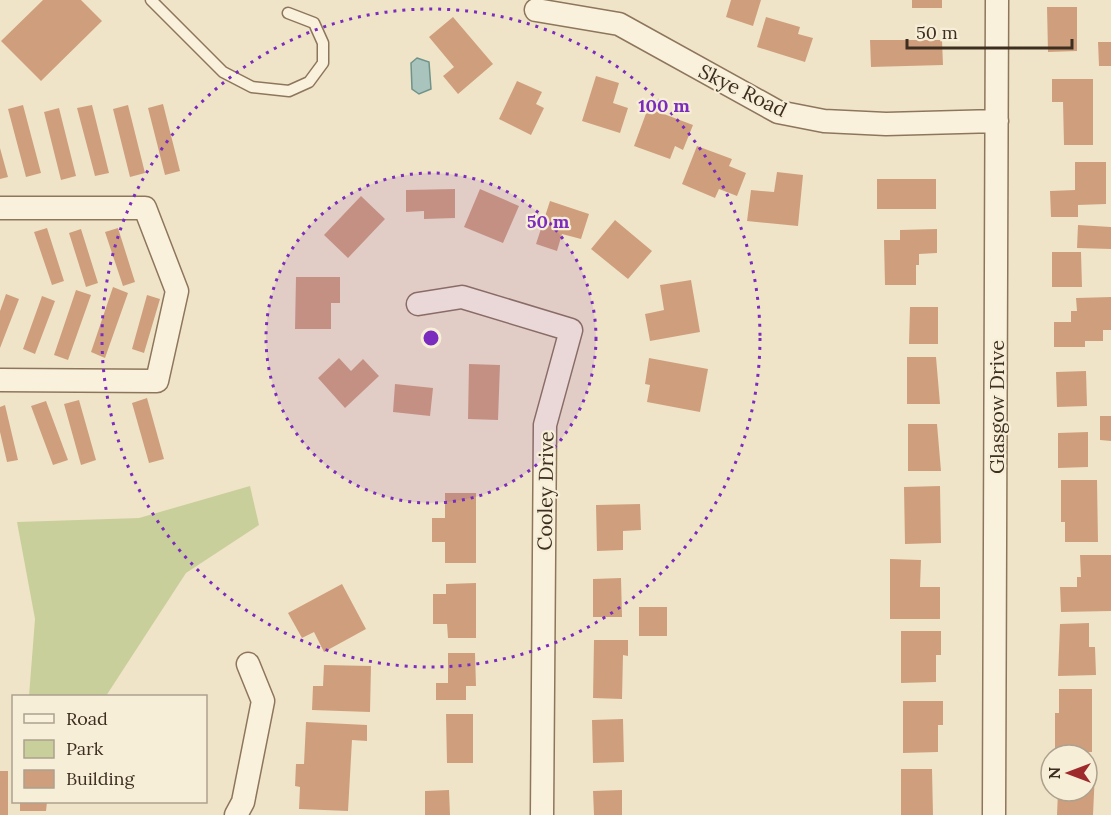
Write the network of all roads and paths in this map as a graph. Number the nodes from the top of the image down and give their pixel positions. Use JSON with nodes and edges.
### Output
{"nodes":[{"id":1,"x":151,"y":0,"type":"edge"},
{"id":2,"x":997,"y":0,"type":"edge"},
{"id":3,"x":536,"y":10,"type":"dead end"},
{"id":4,"x":288,"y":13,"type":"dead end"},
{"id":5,"x":997,"y":121,"type":"junction"},
{"id":6,"x":0,"y":208,"type":"edge"},
{"id":7,"x":418,"y":304,"type":"dead end"},
{"id":8,"x":0,"y":380,"type":"edge"},
{"id":9,"x":248,"y":664,"type":"dead end"},
{"id":10,"x":236,"y":815,"type":"edge"},
{"id":11,"x":542,"y":815,"type":"edge"},
{"id":12,"x":994,"y":815,"type":"edge"}],
"edges":[{"from":1,"to":4,"type":"lane"},
{"from":2,"to":5,"type":"street","name":"Glasgow Drive"},
{"from":3,"to":5,"type":"street","name":"Skye Road"},
{"from":5,"to":12,"type":"street","name":"Glasgow Drive"},
{"from":6,"to":8,"type":"street"},
{"from":7,"to":11,"type":"street","name":"Cooley Drive"},
{"from":9,"to":10,"type":"street"}]}
